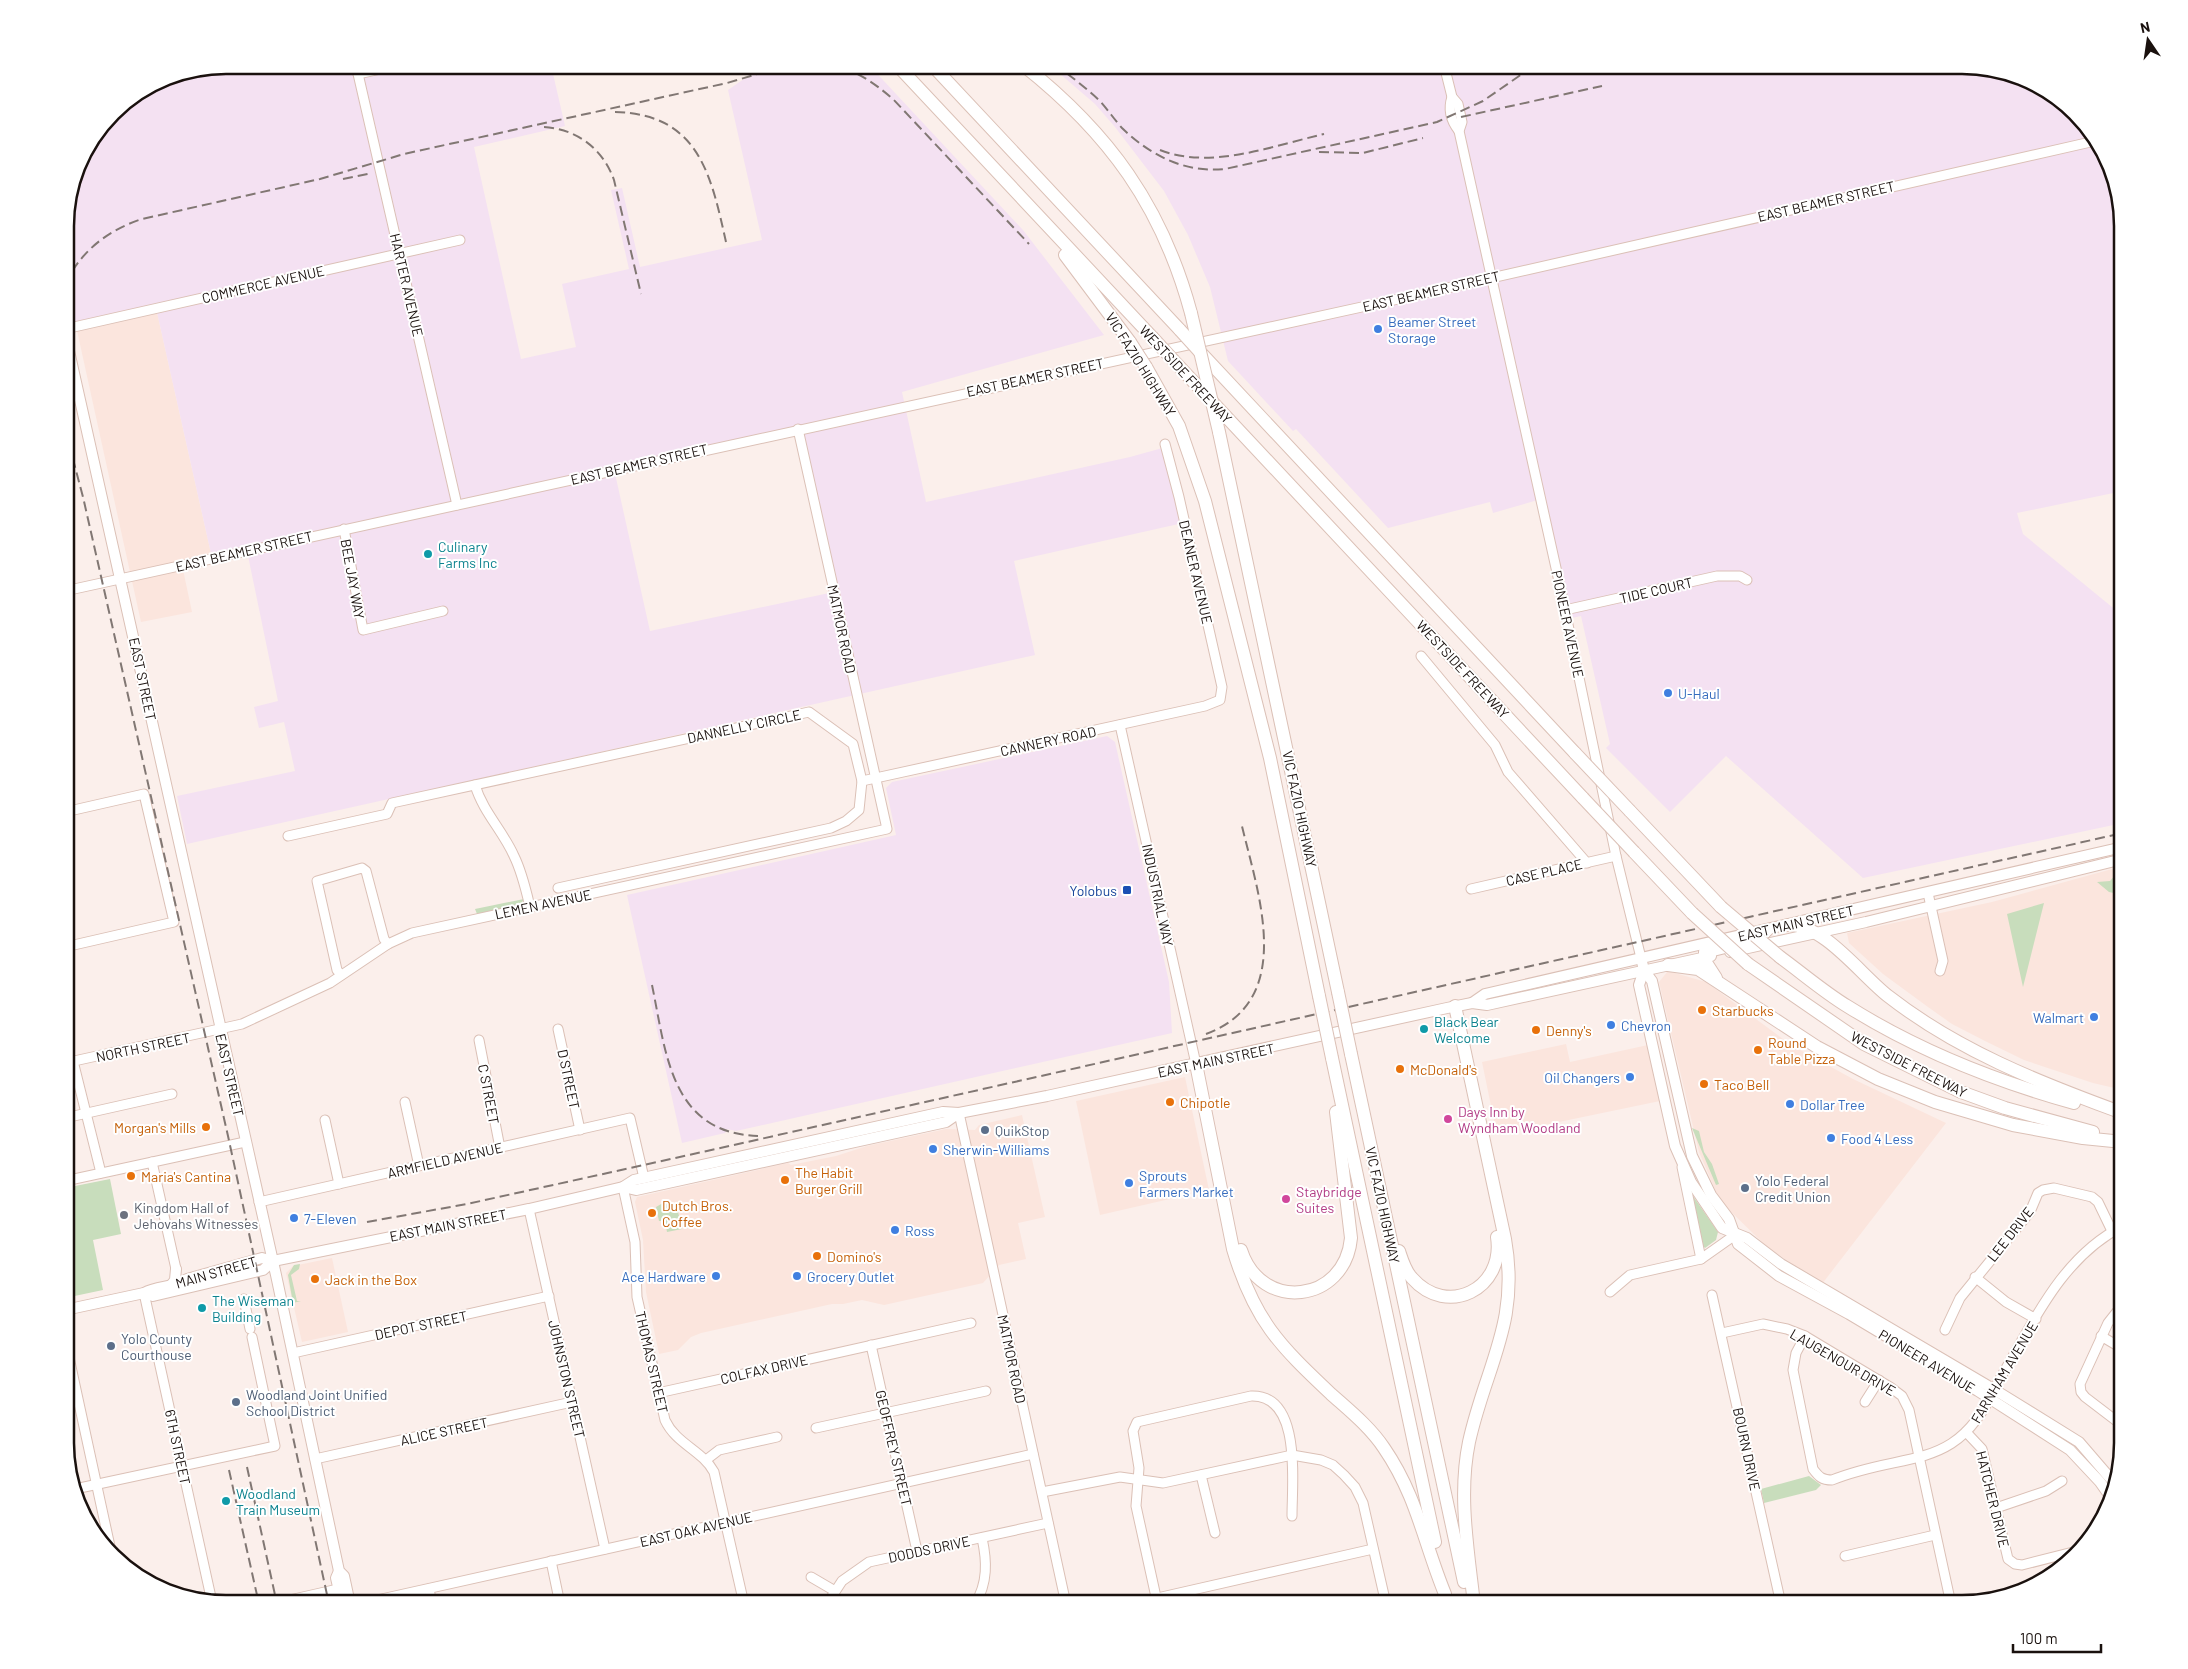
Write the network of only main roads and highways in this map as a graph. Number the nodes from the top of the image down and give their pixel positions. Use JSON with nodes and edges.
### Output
{"nodes":[{"id":1,"x":905,"y":74,"type":"edge"},
{"id":2,"x":940,"y":74,"type":"edge"},
{"id":3,"x":1035,"y":74,"type":"edge"},
{"id":4,"x":1024,"y":201,"type":"junction"},
{"id":5,"x":74,"y":372,"type":"edge"},
{"id":6,"x":2114,"y":849,"type":"edge"},
{"id":7,"x":2114,"y":861,"type":"edge"},
{"id":8,"x":1788,"y":925,"type":"junction"},
{"id":9,"x":1767,"y":930,"type":"junction"},
{"id":10,"x":1818,"y":933,"type":"junction"},
{"id":11,"x":1641,"y":958,"type":"junction"},
{"id":12,"x":1704,"y":958,"type":"junction"},
{"id":13,"x":1668,"y":965,"type":"junction"},
{"id":14,"x":1644,"y":970,"type":"junction"},
{"id":15,"x":1544,"y":980,"type":"junction"},
{"id":16,"x":1719,"y":982,"type":"junction"},
{"id":17,"x":1513,"y":999,"type":"junction"},
{"id":18,"x":1472,"y":1003,"type":"junction"},
{"id":19,"x":1451,"y":1007,"type":"junction"},
{"id":20,"x":1332,"y":1058,"type":"junction"},
{"id":21,"x":1196,"y":1064,"type":"junction"},
{"id":22,"x":1657,"y":1064,"type":"junction"},
{"id":23,"x":1661,"y":1086,"type":"junction"},
{"id":24,"x":1677,"y":1094,"type":"junction"},
{"id":25,"x":2114,"y":1110,"type":"edge"},
{"id":26,"x":2114,"y":1111,"type":"edge"},
{"id":27,"x":1681,"y":1113,"type":"junction"},
{"id":28,"x":959,"y":1114,"type":"junction"},
{"id":29,"x":2114,"y":1139,"type":"edge"},
{"id":30,"x":2114,"y":1140,"type":"edge"},
{"id":31,"x":623,"y":1188,"type":"junction"},
{"id":32,"x":1381,"y":1199,"type":"junction"},
{"id":33,"x":1735,"y":1235,"type":"junction"},
{"id":34,"x":273,"y":1261,"type":"junction"},
{"id":35,"x":187,"y":1279,"type":"junction"},
{"id":36,"x":1794,"y":1283,"type":"junction"},
{"id":37,"x":172,"y":1284,"type":"junction"},
{"id":38,"x":143,"y":1293,"type":"junction"},
{"id":39,"x":1849,"y":1303,"type":"junction"},
{"id":40,"x":74,"y":1308,"type":"edge"},
{"id":41,"x":1993,"y":1394,"type":"junction"},
{"id":42,"x":2110,"y":1478,"type":"edge"},
{"id":43,"x":2106,"y":1491,"type":"edge"},
{"id":44,"x":338,"y":1571,"type":"junction"},
{"id":45,"x":340,"y":1595,"type":"edge"},
{"id":46,"x":348,"y":1595,"type":"edge"},
{"id":47,"x":1444,"y":1595,"type":"edge"},
{"id":48,"x":1445,"y":1595,"type":"edge"},
{"id":49,"x":1467,"y":1595,"type":"edge"},
{"id":50,"x":1473,"y":1595,"type":"edge"}],
"edges":[{"from":1,"to":4,"type":"highway","name":"WESTSIDE FREEWAY"},
{"from":2,"to":26,"type":"highway","name":"WESTSIDE FREEWAY","bridge":true},
{"from":3,"to":32,"type":"highway","name":"VIC FAZIO HIGHWAY","bridge":true},
{"from":4,"to":20,"type":"highway","name":"VIC FAZIO HIGHWAY","bridge":true},
{"from":4,"to":29,"type":"highway","name":"WESTSIDE FREEWAY","bridge":true},
{"from":5,"to":34,"type":"main road","name":"EAST STREET"},
{"from":6,"to":8,"type":"main road","name":"EAST MAIN STREET"},
{"from":7,"to":10,"type":"main road","name":"EAST MAIN STREET"},
{"from":8,"to":9,"type":"main road","name":"EAST MAIN STREET"},
{"from":8,"to":10,"type":"highway"},
{"from":9,"to":11,"type":"main road","name":"EAST MAIN STREET"},
{"from":9,"to":12,"type":"highway"},
{"from":10,"to":12,"type":"main road","name":"EAST MAIN STREET"},
{"from":10,"to":25,"type":"highway"},
{"from":11,"to":14,"type":"main road","name":"PIONEER AVENUE"},
{"from":11,"to":15,"type":"main road","name":"EAST MAIN STREET"},
{"from":12,"to":13,"type":"main road","name":"EAST MAIN STREET"},
{"from":12,"to":16,"type":"highway"},
{"from":13,"to":14,"type":"main road","name":"EAST MAIN STREET"},
{"from":13,"to":16,"type":"highway"},
{"from":14,"to":17,"type":"main road","name":"EAST MAIN STREET"},
{"from":14,"to":22,"type":"main road","name":"PIONEER AVENUE"},
{"from":14,"to":24,"type":"main road","name":"PIONEER AVENUE"},
{"from":15,"to":17,"type":"main road"},
{"from":15,"to":18,"type":"main road","name":"EAST MAIN STREET"},
{"from":16,"to":30,"type":"highway"},
{"from":17,"to":18,"type":"main road","name":"EAST MAIN STREET"},
{"from":18,"to":19,"type":"main road","name":"EAST MAIN STREET"},
{"from":19,"to":21,"type":"main road","name":"EAST MAIN STREET"},
{"from":19,"to":32,"type":"highway"},
{"from":19,"to":50,"type":"highway"},
{"from":20,"to":21,"type":"highway"},
{"from":20,"to":48,"type":"highway","name":"VIC FAZIO HIGHWAY"},
{"from":21,"to":28,"type":"main road","name":"EAST MAIN STREET"},
{"from":21,"to":47,"type":"highway"},
{"from":22,"to":23,"type":"main road","name":"PIONEER AVENUE"},
{"from":22,"to":24,"type":"main road"},
{"from":23,"to":27,"type":"main road"},
{"from":23,"to":33,"type":"main road","name":"PIONEER AVENUE"},
{"from":24,"to":27,"type":"main road","name":"PIONEER AVENUE"},
{"from":27,"to":33,"type":"main road","name":"PIONEER AVENUE"},
{"from":28,"to":31,"type":"main road","name":"EAST MAIN STREET"},
{"from":28,"to":31,"type":"main road","name":"EAST MAIN STREET"},
{"from":31,"to":34,"type":"main road","name":"EAST MAIN STREET"},
{"from":32,"to":49,"type":"highway","name":"VIC FAZIO HIGHWAY"},
{"from":33,"to":36,"type":"main road","name":"PIONEER AVENUE"},
{"from":33,"to":39,"type":"main road","name":"PIONEER AVENUE"},
{"from":34,"to":35,"type":"main road","name":"MAIN STREET"},
{"from":34,"to":38,"type":"main road","name":"MAIN STREET"},
{"from":34,"to":44,"type":"main road","name":"EAST STREET"},
{"from":35,"to":37,"type":"main road","name":"MAIN STREET"},
{"from":35,"to":37,"type":"main road"},
{"from":36,"to":39,"type":"main road"},
{"from":36,"to":41,"type":"main road","name":"PIONEER AVENUE"},
{"from":37,"to":38,"type":"main road","name":"MAIN STREET"},
{"from":38,"to":40,"type":"main road","name":"MAIN STREET"},
{"from":39,"to":41,"type":"main road","name":"PIONEER AVENUE"},
{"from":41,"to":42,"type":"main road","name":"PIONEER AVENUE"},
{"from":41,"to":43,"type":"main road","name":"PIONEER AVENUE"},
{"from":44,"to":45,"type":"main road","name":"EAST STREET"},
{"from":44,"to":46,"type":"main road","name":"EAST STREET"}]}
